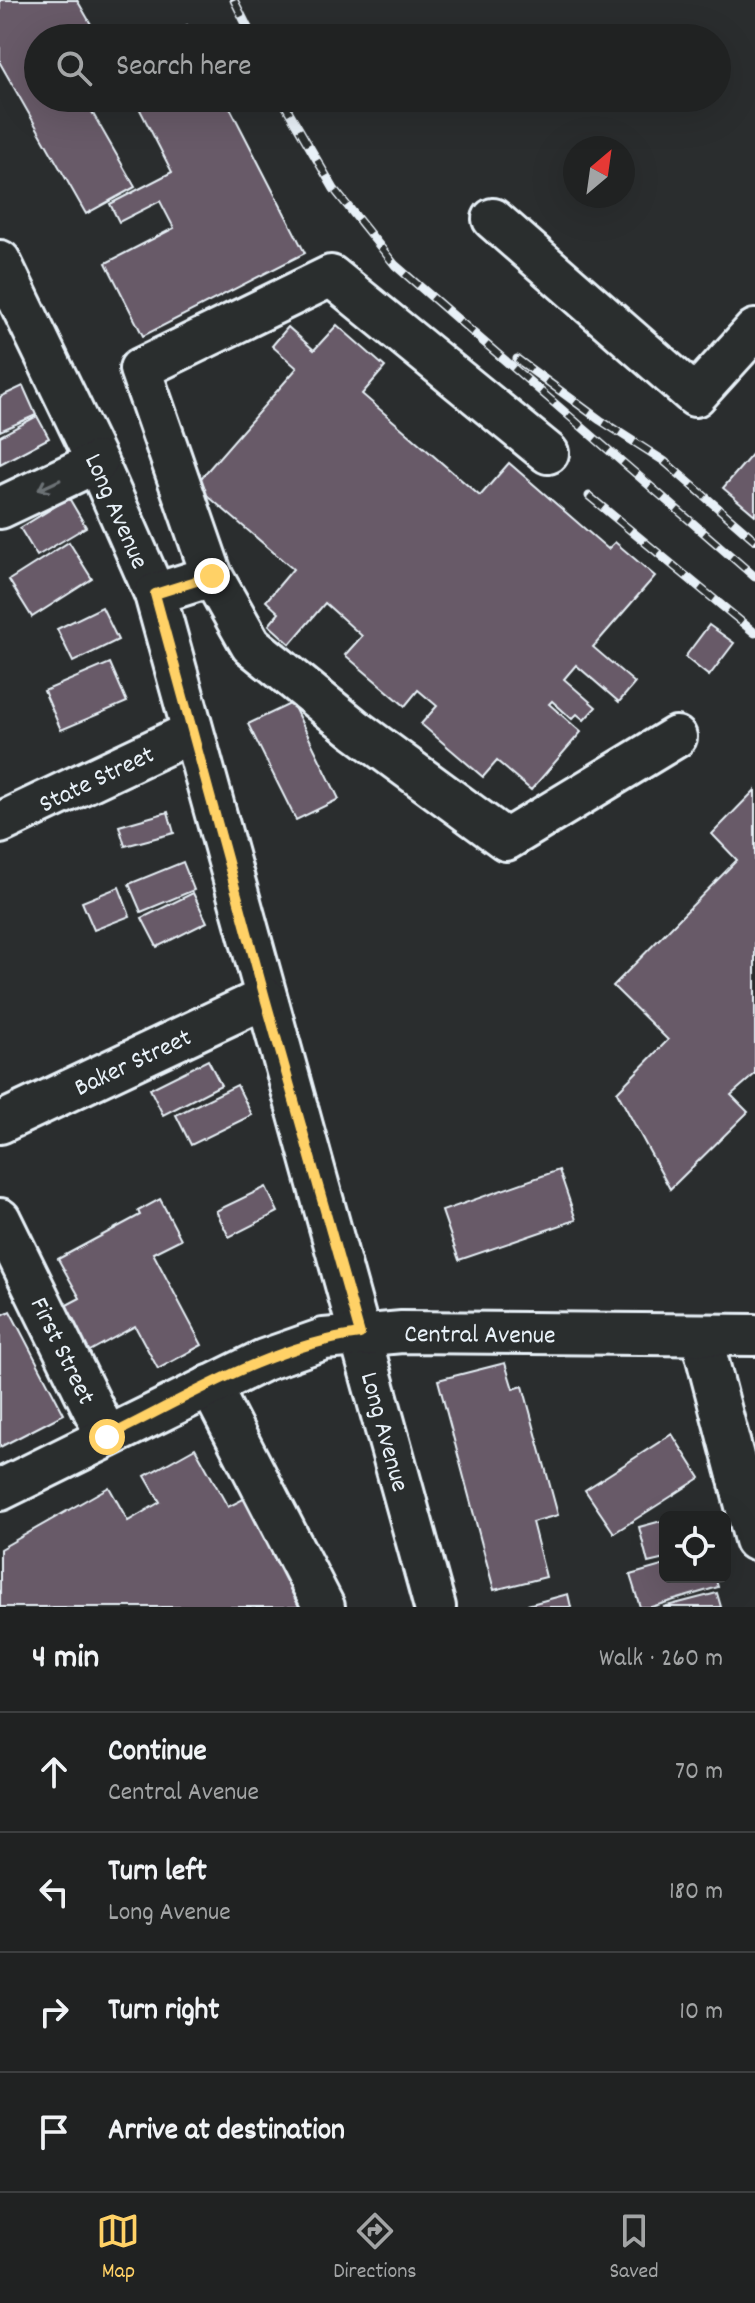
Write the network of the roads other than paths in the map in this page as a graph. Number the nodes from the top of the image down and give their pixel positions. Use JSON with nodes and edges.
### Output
{"nodes":[{"id":1,"x":493,"y":219,"type":"dead end"},
{"id":2,"x":0,"y":261,"type":"edge"},
{"id":3,"x":755,"y":330,"type":"edge"},
{"id":4,"x":548,"y":453,"type":"dead end"},
{"id":5,"x":97,"y":462,"type":"junction"},
{"id":6,"x":0,"y":508,"type":"edge"},
{"id":7,"x":212,"y":576,"type":"junction"},
{"id":8,"x":155,"y":594,"type":"junction"},
{"id":9,"x":192,"y":732,"type":"junction"},
{"id":10,"x":676,"y":737,"type":"dead end"},
{"id":11,"x":0,"y":823,"type":"edge"},
{"id":12,"x":265,"y":998,"type":"junction"},
{"id":13,"x":0,"y":1123,"type":"edge"},
{"id":14,"x":0,"y":1219,"type":"edge"},
{"id":15,"x":360,"y":1334,"type":"junction"},
{"id":16,"x":701,"y":1335,"type":"junction"},
{"id":17,"x":755,"y":1335,"type":"edge"},
{"id":18,"x":210,"y":1386,"type":"junction"},
{"id":19,"x":107,"y":1437,"type":"junction"},
{"id":20,"x":0,"y":1490,"type":"edge"},
{"id":21,"x":755,"y":1540,"type":"edge"},
{"id":22,"x":324,"y":1607,"type":"edge"},
{"id":23,"x":435,"y":1607,"type":"edge"}],
"edges":[{"from":1,"to":3,"type":"street"},
{"from":2,"to":5,"type":"street","name":"Long Avenue"},
{"from":4,"to":7,"type":"street"},
{"from":5,"to":6,"type":"street","one_way":true},
{"from":5,"to":8,"type":"street","name":"Long Avenue"},
{"from":7,"to":8,"type":"street"},
{"from":7,"to":10,"type":"street"},
{"from":8,"to":9,"type":"street","name":"Long Avenue"},
{"from":9,"to":11,"type":"street","name":"State Street"},
{"from":9,"to":12,"type":"street","name":"Long Avenue"},
{"from":12,"to":13,"type":"street","name":"Baker Street"},
{"from":12,"to":15,"type":"street","name":"Long Avenue"},
{"from":14,"to":19,"type":"street","name":"First Street"},
{"from":15,"to":16,"type":"street","name":"Central Avenue"},
{"from":15,"to":18,"type":"street","name":"Central Avenue"},
{"from":15,"to":23,"type":"street","name":"Long Avenue"},
{"from":16,"to":17,"type":"street","name":"Central Avenue"},
{"from":16,"to":21,"type":"street"},
{"from":18,"to":19,"type":"street","name":"Central Avenue"},
{"from":18,"to":22,"type":"street"},
{"from":19,"to":20,"type":"street","name":"Central Avenue"}]}
